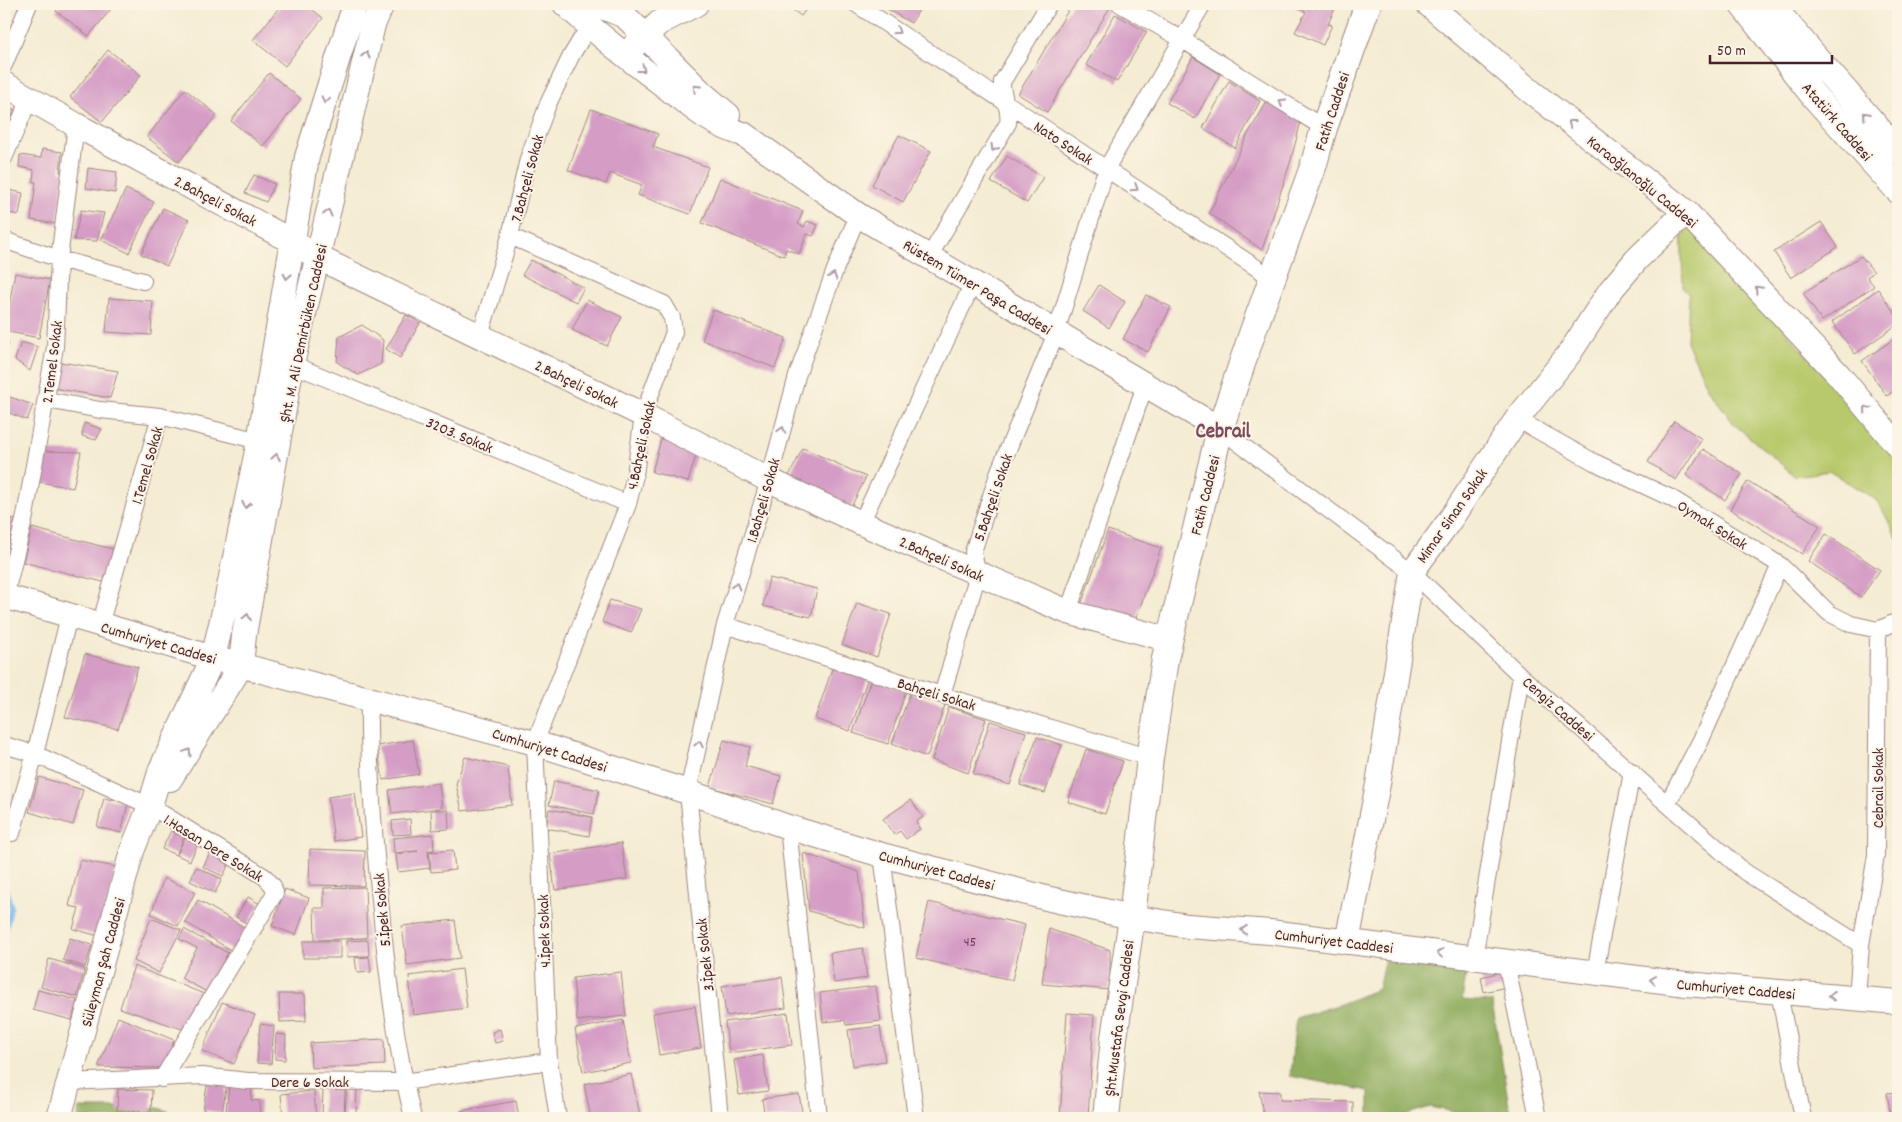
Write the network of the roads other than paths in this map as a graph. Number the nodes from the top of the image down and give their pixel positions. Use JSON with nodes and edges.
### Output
{"nodes":[{"id":1,"x":29,"y":4,"type":"edge"},
{"id":2,"x":355,"y":4,"type":"edge"},
{"id":3,"x":382,"y":4,"type":"edge"},
{"id":4,"x":565,"y":4,"type":"edge"},
{"id":5,"x":696,"y":4,"type":"edge"},
{"id":6,"x":856,"y":4,"type":"edge"},
{"id":7,"x":1049,"y":4,"type":"edge"},
{"id":8,"x":1120,"y":4,"type":"edge"},
{"id":9,"x":1203,"y":4,"type":"edge"},
{"id":10,"x":1368,"y":4,"type":"edge"},
{"id":11,"x":1428,"y":4,"type":"edge"},
{"id":12,"x":1742,"y":4,"type":"edge"},
{"id":13,"x":1770,"y":4,"type":"edge"},
{"id":14,"x":603,"y":11,"type":"edge"},
{"id":15,"x":645,"y":36,"type":"junction"},
{"id":16,"x":1182,"y":40,"type":"junction"},
{"id":17,"x":619,"y":52,"type":"junction"},
{"id":18,"x":4,"y":65,"type":"edge"},
{"id":19,"x":4,"y":84,"type":"edge"},
{"id":20,"x":30,"y":100,"type":"junction"},
{"id":21,"x":1006,"y":104,"type":"junction"},
{"id":22,"x":76,"y":125,"type":"junction"},
{"id":23,"x":1324,"y":128,"type":"junction"},
{"id":24,"x":743,"y":134,"type":"junction"},
{"id":25,"x":1898,"y":152,"type":"edge"},
{"id":26,"x":4,"y":158,"type":"edge"},
{"id":27,"x":1106,"y":169,"type":"junction"},
{"id":28,"x":1898,"y":190,"type":"edge"},
{"id":29,"x":1686,"y":212,"type":"junction"},
{"id":30,"x":858,"y":215,"type":"junction"},
{"id":31,"x":510,"y":236,"type":"junction"},
{"id":32,"x":4,"y":240,"type":"edge"},
{"id":33,"x":294,"y":242,"type":"junction"},
{"id":34,"x":318,"y":257,"type":"junction"},
{"id":35,"x":929,"y":257,"type":"junction"},
{"id":36,"x":59,"y":259,"type":"junction"},
{"id":37,"x":1272,"y":278,"type":"junction"},
{"id":38,"x":143,"y":281,"type":"dead end"},
{"id":39,"x":973,"y":283,"type":"junction"},
{"id":40,"x":1056,"y":333,"type":"junction"},
{"id":41,"x":480,"y":336,"type":"junction"},
{"id":42,"x":292,"y":364,"type":"junction"},
{"id":43,"x":1146,"y":385,"type":"junction"},
{"id":44,"x":47,"y":400,"type":"junction"},
{"id":45,"x":643,"y":414,"type":"junction"},
{"id":46,"x":160,"y":416,"type":"junction"},
{"id":47,"x":1517,"y":419,"type":"junction"},
{"id":48,"x":1220,"y":430,"type":"junction"},
{"id":49,"x":259,"y":441,"type":"junction"},
{"id":50,"x":1898,"y":446,"type":"edge"},
{"id":51,"x":769,"y":480,"type":"junction"},
{"id":52,"x":628,"y":504,"type":"junction"},
{"id":53,"x":861,"y":522,"type":"junction"},
{"id":54,"x":1780,"y":566,"type":"junction"},
{"id":55,"x":1412,"y":572,"type":"junction"},
{"id":56,"x":978,"y":574,"type":"junction"},
{"id":57,"x":5,"y":596,"type":"edge"},
{"id":58,"x":1068,"y":612,"type":"junction"},
{"id":59,"x":69,"y":616,"type":"junction"},
{"id":60,"x":1898,"y":621,"type":"edge"},
{"id":61,"x":100,"y":624,"type":"junction"},
{"id":62,"x":725,"y":625,"type":"junction"},
{"id":63,"x":1878,"y":630,"type":"junction"},
{"id":64,"x":1170,"y":640,"type":"junction"},
{"id":65,"x":213,"y":658,"type":"junction"},
{"id":66,"x":241,"y":666,"type":"junction"},
{"id":67,"x":1521,"y":676,"type":"junction"},
{"id":68,"x":942,"y":695,"type":"junction"},
{"id":69,"x":369,"y":699,"type":"junction"},
{"id":70,"x":535,"y":743,"type":"junction"},
{"id":71,"x":4,"y":745,"type":"edge"},
{"id":72,"x":35,"y":754,"type":"junction"},
{"id":73,"x":1150,"y":758,"type":"junction"},
{"id":74,"x":1632,"y":772,"type":"junction"},
{"id":75,"x":688,"y":792,"type":"junction"},
{"id":76,"x":1668,"y":803,"type":"junction"},
{"id":77,"x":150,"y":806,"type":"junction"},
{"id":78,"x":788,"y":827,"type":"junction"},
{"id":79,"x":12,"y":833,"type":"dead end"},
{"id":80,"x":882,"y":855,"type":"junction"},
{"id":81,"x":1132,"y":917,"type":"junction"},
{"id":82,"x":1347,"y":942,"type":"junction"},
{"id":83,"x":1860,"y":945,"type":"junction"},
{"id":84,"x":1474,"y":958,"type":"junction"},
{"id":85,"x":1506,"y":962,"type":"junction"},
{"id":86,"x":1595,"y":973,"type":"junction"},
{"id":87,"x":1779,"y":992,"type":"junction"},
{"id":88,"x":1857,"y":998,"type":"junction"},
{"id":89,"x":1898,"y":1002,"type":"edge"},
{"id":90,"x":548,"y":1061,"type":"junction"},
{"id":91,"x":162,"y":1079,"type":"junction"},
{"id":92,"x":69,"y":1082,"type":"junction"},
{"id":93,"x":404,"y":1082,"type":"junction"},
{"id":94,"x":59,"y":1118,"type":"edge"},
{"id":95,"x":413,"y":1118,"type":"edge"},
{"id":96,"x":558,"y":1118,"type":"edge"},
{"id":97,"x":720,"y":1118,"type":"edge"},
{"id":98,"x":819,"y":1118,"type":"edge"},
{"id":99,"x":916,"y":1118,"type":"edge"},
{"id":100,"x":1106,"y":1118,"type":"edge"},
{"id":101,"x":1538,"y":1118,"type":"edge"},
{"id":102,"x":1802,"y":1118,"type":"edge"}],
"edges":[{"from":1,"to":18,"type":"street"},
{"from":2,"to":33,"type":"street","name":"Şht. M. Ali Demirbüken Caddesi","one_way":true},
{"from":34,"to":3,"type":"street","name":"Şht. M. Ali Demirbüken Caddesi","one_way":true},
{"from":4,"to":14,"type":"street","name":"Rüstem Tümer Paşa Caddesi"},
{"from":5,"to":15,"type":"street"},
{"from":6,"to":21,"type":"street","name":"Nato Sokak","one_way":true},
{"from":7,"to":21,"type":"street"},
{"from":8,"to":16,"type":"street"},
{"from":9,"to":16,"type":"street","name":"5.Bahçeli Sokak"},
{"from":10,"to":23,"type":"main road","name":"Fatih Caddesi"},
{"from":29,"to":11,"type":"street","name":"Karaoğlanoğlu Caddesi","one_way":true},
{"from":12,"to":28,"type":"main road","name":"Atatürk Caddesi"},
{"from":25,"to":13,"type":"main road","name":"Atatürk Caddesi","one_way":true},
{"from":14,"to":15,"type":"street","name":"Rüstem Tümer Paşa Caddesi"},
{"from":14,"to":17,"type":"street","name":"Rüstem Tümer Paşa Caddesi"},
{"from":14,"to":31,"type":"street","name":"7.Bahçeli Sokak"},
{"from":15,"to":17,"type":"street"},
{"from":24,"to":15,"type":"street","name":"Rüstem Tümer Paşa Caddesi","one_way":true},
{"from":23,"to":16,"type":"street","one_way":true},
{"from":16,"to":27,"type":"street","name":"5.Bahçeli Sokak"},
{"from":17,"to":24,"type":"street","name":"Rüstem Tümer Paşa Caddesi","one_way":true},
{"from":19,"to":20,"type":"street","name":"2.Bahçeli Sokak"},
{"from":20,"to":22,"type":"street","name":"2.Bahçeli Sokak"},
{"from":20,"to":26,"type":"street"},
{"from":21,"to":27,"type":"street","name":"Nato Sokak"},
{"from":21,"to":35,"type":"street","one_way":true},
{"from":22,"to":33,"type":"street","name":"2.Bahçeli Sokak"},
{"from":22,"to":36,"type":"street","name":"2.Temel Sokak"},
{"from":23,"to":37,"type":"main road","name":"Fatih Caddesi"},
{"from":24,"to":30,"type":"street","name":"Rüstem Tümer Paşa Caddesi"},
{"from":27,"to":37,"type":"street","name":"Nato Sokak","one_way":true},
{"from":27,"to":40,"type":"street","name":"5.Bahçeli Sokak"},
{"from":29,"to":47,"type":"street","name":"Mimar Sinan Sokak"},
{"from":50,"to":29,"type":"street","name":"Karaoğlanoğlu Caddesi","one_way":true},
{"from":30,"to":35,"type":"street","name":"Rüstem Tümer Paşa Caddesi"},
{"from":51,"to":30,"type":"street","name":"1.Bahçeli Sokak","one_way":true},
{"from":31,"to":41,"type":"street","name":"7.Bahçeli Sokak"},
{"from":31,"to":45,"type":"street","name":"4.Bahçeli Sokak"},
{"from":32,"to":36,"type":"street"},
{"from":33,"to":34,"type":"street","name":"2.Bahçeli Sokak"},
{"from":33,"to":49,"type":"street","name":"Şht. M. Ali Demirbüken Caddesi","one_way":true},
{"from":34,"to":41,"type":"street","name":"2.Bahçeli Sokak"},
{"from":34,"to":42,"type":"street","name":"Şht. M. Ali Demirbüken Caddesi"},
{"from":35,"to":39,"type":"street","name":"Rüstem Tümer Paşa Caddesi"},
{"from":36,"to":38,"type":"street"},
{"from":36,"to":44,"type":"street","name":"2.Temel Sokak"},
{"from":37,"to":48,"type":"main road","name":"Fatih Caddesi"},
{"from":39,"to":40,"type":"street","name":"Rüstem Tümer Paşa Caddesi"},
{"from":39,"to":53,"type":"street"},
{"from":40,"to":43,"type":"street","name":"Rüstem Tümer Paşa Caddesi"},
{"from":40,"to":56,"type":"street","name":"5.Bahçeli Sokak"},
{"from":41,"to":45,"type":"street","name":"2.Bahçeli Sokak"},
{"from":42,"to":52,"type":"street","name":"3203. Sokak"},
{"from":66,"to":42,"type":"street","name":"Şht. M. Ali Demirbüken Caddesi","one_way":true},
{"from":43,"to":48,"type":"street","name":"Rüstem Tümer Paşa Caddesi"},
{"from":43,"to":58,"type":"street"},
{"from":44,"to":46,"type":"street","name":"1.Temel Sokak"},
{"from":44,"to":57,"type":"street","name":"2.Temel Sokak"},
{"from":45,"to":51,"type":"street","name":"2.Bahçeli Sokak"},
{"from":45,"to":52,"type":"street","name":"4.Bahçeli Sokak"},
{"from":46,"to":49,"type":"street"},
{"from":46,"to":61,"type":"street","name":"1.Temel Sokak"},
{"from":47,"to":54,"type":"street","name":"Oymak Sokak"},
{"from":47,"to":55,"type":"street","name":"Mimar Sinan Sokak"},
{"from":48,"to":55,"type":"street","name":"Cengiz Caddesi"},
{"from":48,"to":64,"type":"main road","name":"Fatih Caddesi"},
{"from":49,"to":65,"type":"street","name":"Şht. M. Ali Demirbüken Caddesi","one_way":true},
{"from":51,"to":53,"type":"street","name":"2.Bahçeli Sokak"},
{"from":62,"to":51,"type":"street","name":"1.Bahçeli Sokak","one_way":true},
{"from":52,"to":70,"type":"street","name":"4.Bahçeli Sokak"},
{"from":53,"to":56,"type":"street","name":"2.Bahçeli Sokak"},
{"from":54,"to":63,"type":"street","name":"Oymak Sokak"},
{"from":54,"to":76,"type":"street"},
{"from":55,"to":67,"type":"street","name":"Cengiz Caddesi"},
{"from":55,"to":82,"type":"street","name":"Mimar Sinan Sokak"},
{"from":56,"to":58,"type":"street","name":"2.Bahçeli Sokak"},
{"from":56,"to":68,"type":"street","name":"5.Bahçeli Sokak"},
{"from":57,"to":59,"type":"street","name":"Cumhuriyet Caddesi"},
{"from":58,"to":64,"type":"street","name":"2.Bahçeli Sokak"},
{"from":59,"to":61,"type":"street","name":"Cumhuriyet Caddesi"},
{"from":59,"to":72,"type":"street"},
{"from":60,"to":63,"type":"street"},
{"from":61,"to":65,"type":"street","name":"Cumhuriyet Caddesi"},
{"from":62,"to":68,"type":"street","name":"Bahçeli Sokak"},
{"from":75,"to":62,"type":"street","name":"1.Bahçeli Sokak","one_way":true},
{"from":63,"to":83,"type":"street","name":"Cebrail Sokak"},
{"from":64,"to":73,"type":"main road","name":"Fatih Caddesi"},
{"from":65,"to":66,"type":"street","name":"Cumhuriyet Caddesi"},
{"from":65,"to":77,"type":"street","name":"Süleyman Şah Caddesi"},
{"from":66,"to":69,"type":"street","name":"Cumhuriyet Caddesi"},
{"from":77,"to":66,"type":"street","name":"Süleyman Şah Caddesi","one_way":true},
{"from":67,"to":74,"type":"street","name":"Cengiz Caddesi"},
{"from":67,"to":84,"type":"street"},
{"from":68,"to":73,"type":"street","name":"Bahçeli Sokak"},
{"from":69,"to":70,"type":"street","name":"Cumhuriyet Caddesi"},
{"from":69,"to":93,"type":"street","name":"5.İpek Sokak"},
{"from":70,"to":75,"type":"street","name":"Cumhuriyet Caddesi"},
{"from":70,"to":90,"type":"street","name":"4.İpek Sokak"},
{"from":71,"to":72,"type":"street","name":"1.Hasan Dere Sokak"},
{"from":72,"to":77,"type":"street","name":"1.Hasan Dere Sokak"},
{"from":72,"to":79,"type":"street"},
{"from":73,"to":81,"type":"main road","name":"Fatih Caddesi"},
{"from":74,"to":76,"type":"street","name":"Cengiz Caddesi"},
{"from":74,"to":86,"type":"street"},
{"from":75,"to":78,"type":"street","name":"Cumhuriyet Caddesi"},
{"from":75,"to":97,"type":"street","name":"3.İpek Sokak"},
{"from":76,"to":83,"type":"street","name":"Cengiz Caddesi"},
{"from":77,"to":91,"type":"street","name":"1.Hasan Dere Sokak"},
{"from":77,"to":92,"type":"street","name":"Süleyman Şah Caddesi"},
{"from":78,"to":80,"type":"street","name":"Cumhuriyet Caddesi"},
{"from":78,"to":98,"type":"street"},
{"from":80,"to":81,"type":"street","name":"Cumhuriyet Caddesi"},
{"from":80,"to":99,"type":"street"},
{"from":82,"to":81,"type":"street","name":"Cumhuriyet Caddesi","one_way":true},
{"from":81,"to":100,"type":"main road","name":"Şht.Mustafa Sevgi Caddesi"},
{"from":84,"to":82,"type":"street","name":"Cumhuriyet Caddesi","one_way":true},
{"from":83,"to":88,"type":"street"},
{"from":84,"to":85,"type":"street","name":"Cumhuriyet Caddesi"},
{"from":85,"to":86,"type":"street","name":"Cumhuriyet Caddesi"},
{"from":85,"to":101,"type":"street"},
{"from":87,"to":86,"type":"street","name":"Cumhuriyet Caddesi","one_way":true},
{"from":88,"to":87,"type":"street","name":"Cumhuriyet Caddesi","one_way":true},
{"from":87,"to":102,"type":"street"},
{"from":88,"to":89,"type":"street","name":"Cumhuriyet Caddesi"},
{"from":90,"to":93,"type":"street","name":"Dere 6 Sokak"},
{"from":90,"to":96,"type":"street","name":"4.İpek Sokak"},
{"from":91,"to":92,"type":"street","name":"Dere 6 Sokak"},
{"from":91,"to":93,"type":"street","name":"Dere 6 Sokak"},
{"from":92,"to":94,"type":"street","name":"Süleyman Şah Caddesi"},
{"from":93,"to":95,"type":"street","name":"5.İpek Sokak"}]}
